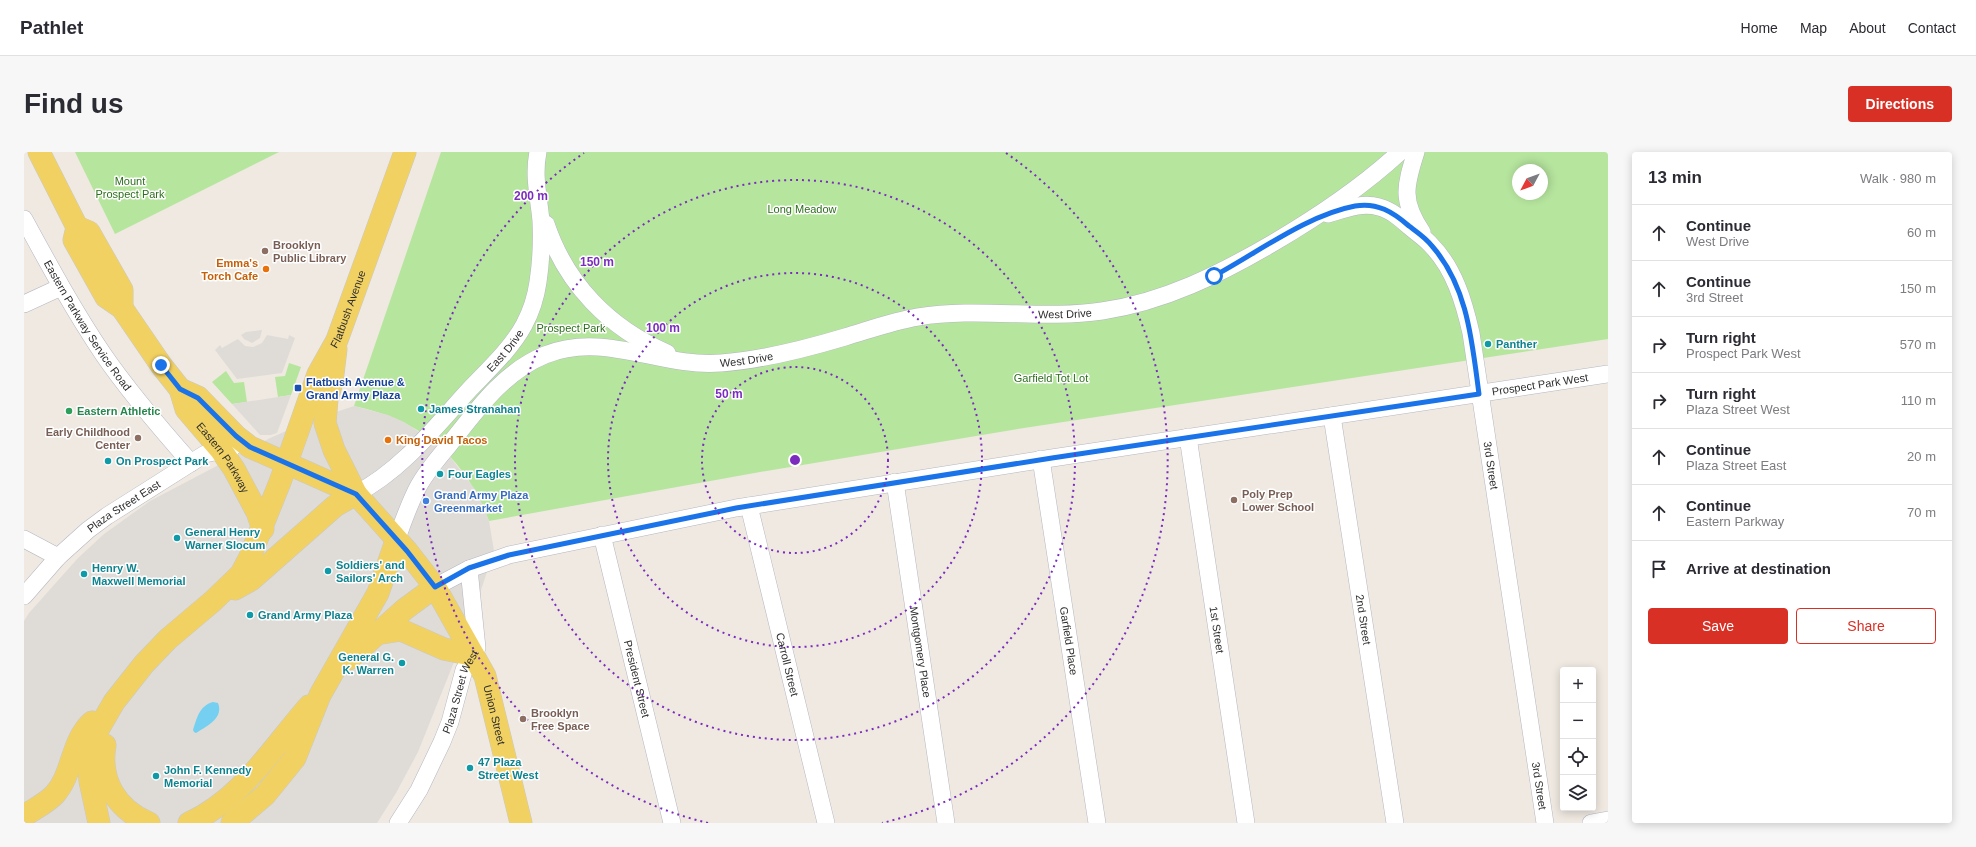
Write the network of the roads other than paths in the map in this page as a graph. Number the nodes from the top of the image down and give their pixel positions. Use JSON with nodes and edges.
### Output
{"nodes":[{"id":1,"x":40,"y":152,"type":"edge"},
{"id":2,"x":405,"y":152,"type":"edge"},
{"id":3,"x":538,"y":152,"type":"edge"},
{"id":4,"x":1400,"y":152,"type":"edge"},
{"id":5,"x":1416,"y":152,"type":"edge"},
{"id":6,"x":537,"y":197,"type":"junction"},
{"id":7,"x":1317,"y":217,"type":"junction"},
{"id":8,"x":24,"y":220,"type":"edge"},
{"id":9,"x":1432,"y":245,"type":"junction"},
{"id":10,"x":61,"y":286,"type":"junction"},
{"id":11,"x":24,"y":304,"type":"edge"},
{"id":12,"x":337,"y":340,"type":"junction"},
{"id":13,"x":692,"y":363,"type":"junction"},
{"id":14,"x":1608,"y":374,"type":"edge"},
{"id":15,"x":180,"y":389,"type":"junction"},
{"id":16,"x":1479,"y":394,"type":"junction"},
{"id":17,"x":1332,"y":416,"type":"junction"},
{"id":18,"x":1188,"y":437,"type":"junction"},
{"id":19,"x":250,"y":447,"type":"junction"},
{"id":20,"x":221,"y":450,"type":"junction"},
{"id":21,"x":1041,"y":459,"type":"junction"},
{"id":22,"x":191,"y":463,"type":"junction"},
{"id":23,"x":287,"y":463,"type":"junction"},
{"id":24,"x":895,"y":482,"type":"junction"},
{"id":25,"x":356,"y":494,"type":"junction"},
{"id":26,"x":749,"y":506,"type":"junction"},
{"id":27,"x":262,"y":529,"type":"junction"},
{"id":28,"x":602,"y":535,"type":"junction"},
{"id":29,"x":24,"y":539,"type":"edge"},
{"id":30,"x":396,"y":540,"type":"junction"},
{"id":31,"x":58,"y":557,"type":"junction"},
{"id":32,"x":469,"y":568,"type":"junction"},
{"id":33,"x":435,"y":587,"type":"junction"},
{"id":34,"x":24,"y":596,"type":"edge"},
{"id":35,"x":213,"y":601,"type":"junction"},
{"id":36,"x":376,"y":634,"type":"junction"},
{"id":37,"x":473,"y":655,"type":"junction"},
{"id":38,"x":334,"y":671,"type":"junction"},
{"id":39,"x":320,"y":695,"type":"junction"},
{"id":40,"x":114,"y":702,"type":"junction"},
{"id":41,"x":24,"y":816,"type":"edge"},
{"id":42,"x":1608,"y":820,"type":"edge"},
{"id":43,"x":99,"y":823,"type":"edge"},
{"id":44,"x":149,"y":823,"type":"edge"},
{"id":45,"x":189,"y":823,"type":"edge"},
{"id":46,"x":232,"y":823,"type":"edge"},
{"id":47,"x":398,"y":823,"type":"edge"},
{"id":48,"x":521,"y":823,"type":"edge"},
{"id":49,"x":672,"y":823,"type":"edge"},
{"id":50,"x":826,"y":823,"type":"edge"},
{"id":51,"x":946,"y":823,"type":"edge"},
{"id":52,"x":1097,"y":823,"type":"edge"},
{"id":53,"x":1246,"y":823,"type":"edge"},
{"id":54,"x":1395,"y":823,"type":"edge"},
{"id":55,"x":1545,"y":823,"type":"edge"},
{"id":56,"x":1591,"y":823,"type":"edge"}],
"edges":[{"from":1,"to":15,"type":"main road","name":"Eastern Parkway"},
{"from":2,"to":12,"type":"main road","name":"Flatbush Avenue"},
{"from":3,"to":6,"type":"street","name":"East Drive"},
{"from":4,"to":7,"type":"street","name":"West Drive"},
{"from":5,"to":9,"type":"street"},
{"from":6,"to":13,"type":"street","name":"West Drive"},
{"from":6,"to":25,"type":"street","name":"East Drive"},
{"from":7,"to":9,"type":"street","name":"3rd Street"},
{"from":7,"to":13,"type":"street","name":"West Drive"},
{"from":8,"to":10,"type":"street","name":"Eastern Parkway Service Road"},
{"from":9,"to":16,"type":"street","name":"3rd Street"},
{"from":10,"to":11,"type":"street"},
{"from":10,"to":22,"type":"street","name":"Eastern Parkway Service Road"},
{"from":12,"to":23,"type":"main road","name":"Flatbush Avenue"},
{"from":12,"to":25,"type":"main road"},
{"from":13,"to":30,"type":"street","name":"West Drive"},
{"from":14,"to":16,"type":"street","name":"Prospect Park West"},
{"from":15,"to":19,"type":"main road","name":"Eastern Parkway"},
{"from":15,"to":20,"type":"main road","name":"Eastern Parkway"},
{"from":16,"to":17,"type":"street","name":"Prospect Park West"},
{"from":16,"to":55,"type":"street","name":"3rd Street"},
{"from":17,"to":18,"type":"street","name":"Prospect Park West"},
{"from":17,"to":54,"type":"street","name":"2nd Street"},
{"from":18,"to":21,"type":"street","name":"Prospect Park West"},
{"from":18,"to":53,"type":"street","name":"1st Street"},
{"from":19,"to":20,"type":"street","name":"Plaza Street East"},
{"from":19,"to":23,"type":"main road","name":"Plaza Street East"},
{"from":20,"to":22,"type":"street","name":"Plaza Street East"},
{"from":20,"to":27,"type":"main road","name":"Eastern Parkway"},
{"from":21,"to":24,"type":"street","name":"Prospect Park West"},
{"from":21,"to":52,"type":"street","name":"Garfield Place"},
{"from":22,"to":31,"type":"street","name":"Plaza Street East"},
{"from":23,"to":25,"type":"main road","name":"Plaza Street West"},
{"from":23,"to":27,"type":"main road"},
{"from":24,"to":26,"type":"street","name":"Prospect Park West"},
{"from":24,"to":51,"type":"street","name":"Montgomery Place"},
{"from":25,"to":30,"type":"main road","name":"Plaza Street West"},
{"from":25,"to":35,"type":"main road"},
{"from":26,"to":28,"type":"street","name":"Prospect Park West"},
{"from":26,"to":50,"type":"street","name":"Carroll Street"},
{"from":27,"to":35,"type":"main road"},
{"from":28,"to":32,"type":"street","name":"Prospect Park West"},
{"from":28,"to":49,"type":"street","name":"President Street"},
{"from":29,"to":31,"type":"street"},
{"from":30,"to":33,"type":"main road","name":"Plaza Street West"},
{"from":30,"to":38,"type":"main road"},
{"from":31,"to":34,"type":"street","name":"Plaza Street East"},
{"from":32,"to":33,"type":"street","name":"Prospect Park West"},
{"from":32,"to":37,"type":"street"},
{"from":33,"to":36,"type":"main road"},
{"from":33,"to":37,"type":"main road","name":"Plaza Street West"},
{"from":35,"to":40,"type":"main road"},
{"from":36,"to":37,"type":"main road"},
{"from":36,"to":38,"type":"main road"},
{"from":37,"to":47,"type":"street","name":"Plaza Street West"},
{"from":37,"to":48,"type":"main road","name":"Union Street"},
{"from":38,"to":39,"type":"main road"},
{"from":39,"to":45,"type":"main road"},
{"from":39,"to":46,"type":"main road"},
{"from":40,"to":41,"type":"main road"},
{"from":40,"to":43,"type":"main road"},
{"from":40,"to":44,"type":"main road"},
{"from":42,"to":56,"type":"street"}]}
